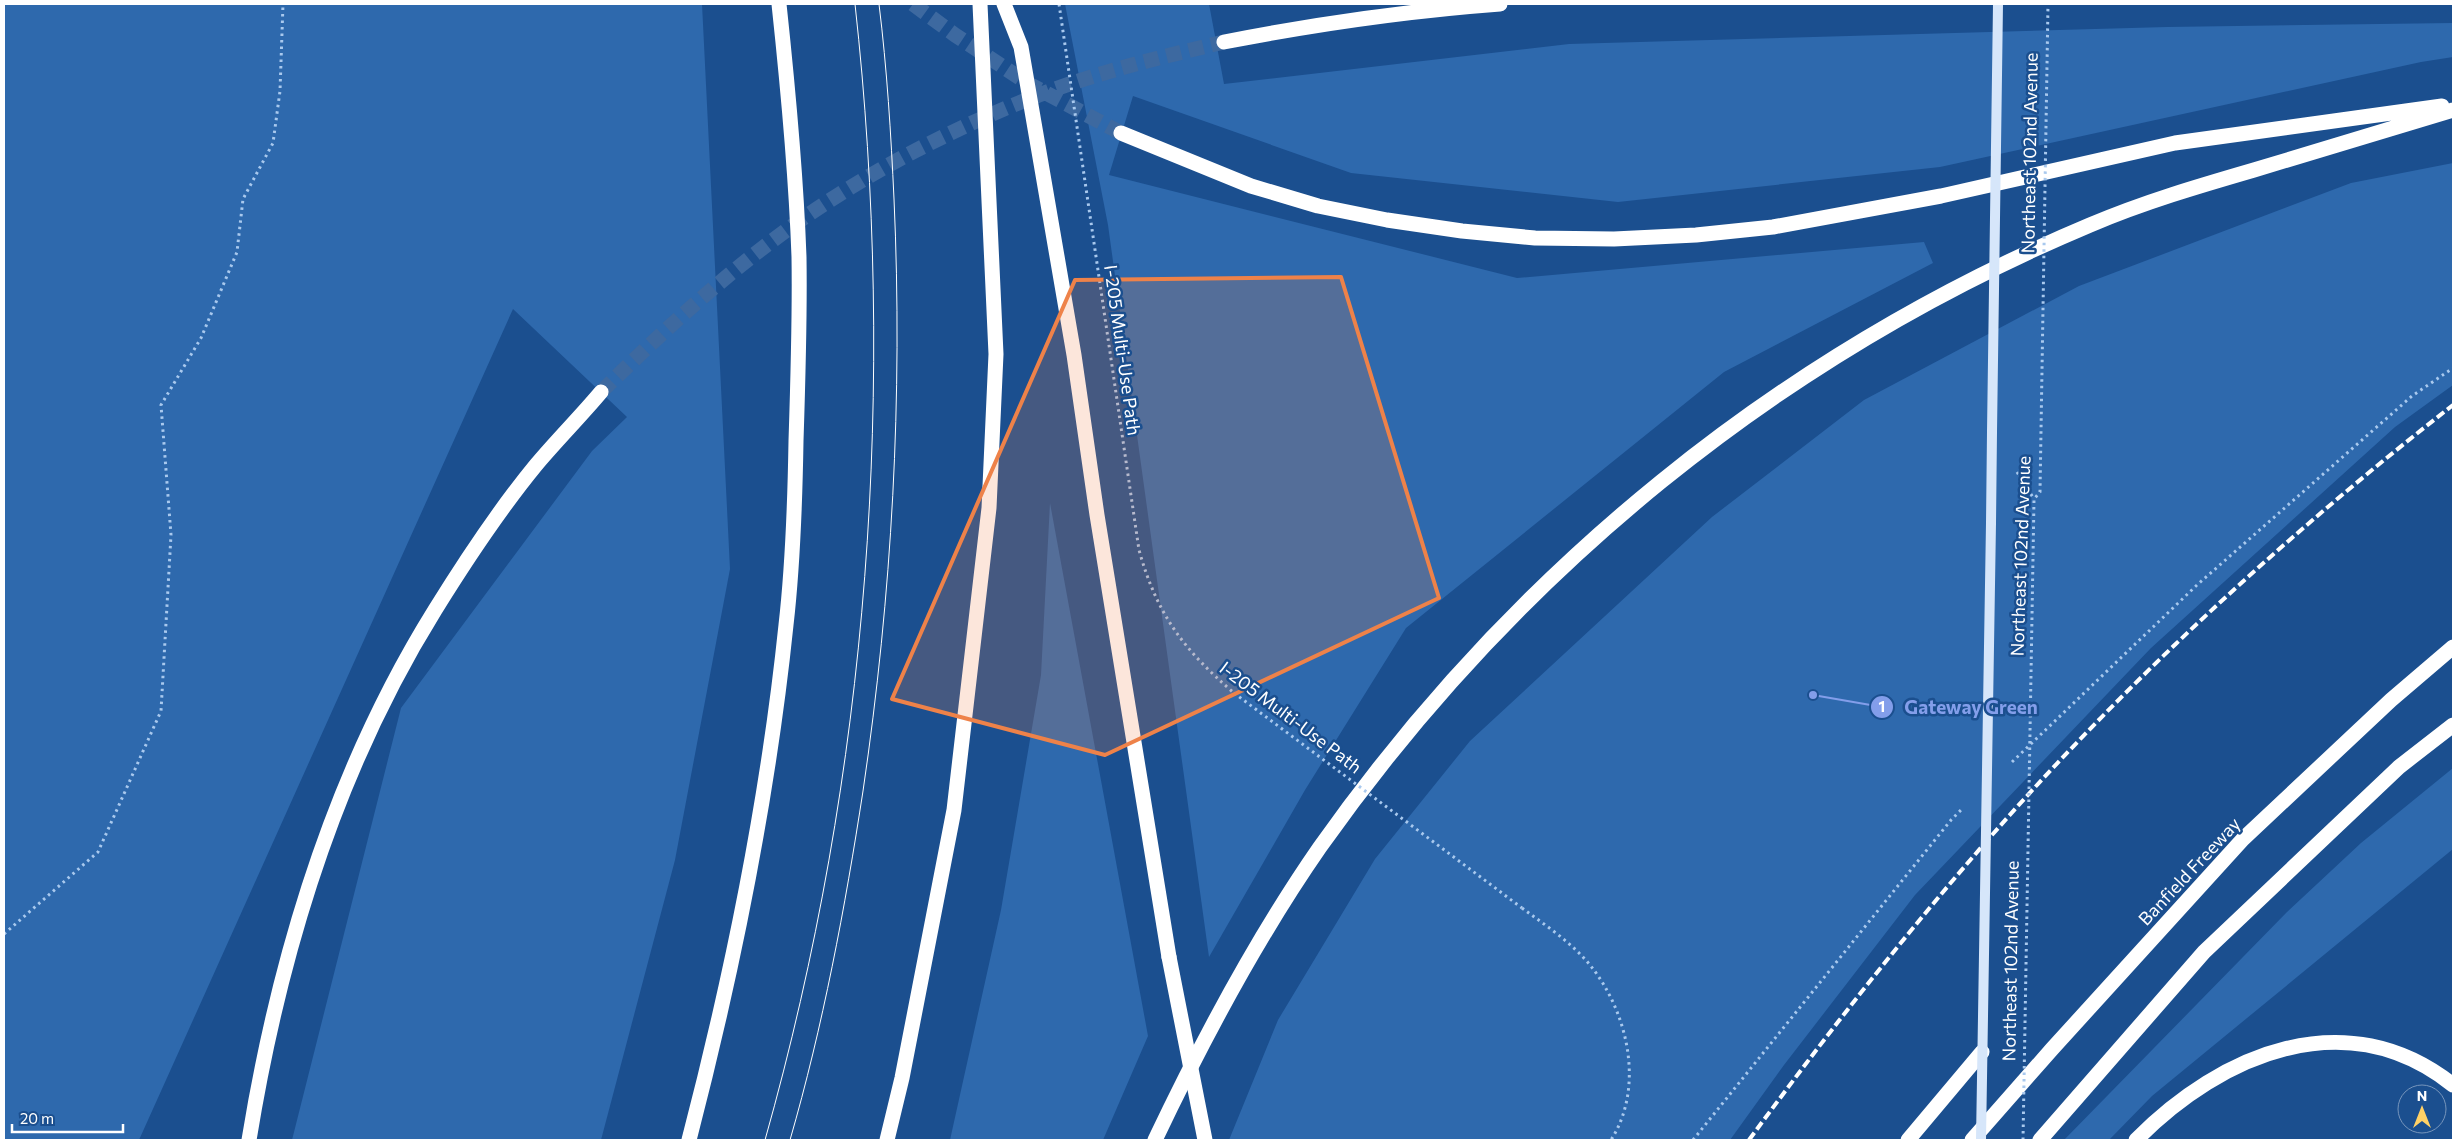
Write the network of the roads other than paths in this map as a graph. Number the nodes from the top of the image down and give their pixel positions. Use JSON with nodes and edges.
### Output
{"nodes":[{"id":1,"x":780,"y":4,"type":"edge"},
{"id":2,"x":980,"y":4,"type":"edge"},
{"id":3,"x":1004,"y":4,"type":"edge"},
{"id":4,"x":1500,"y":4,"type":"edge"},
{"id":5,"x":1998,"y":4,"type":"edge"},
{"id":6,"x":1224,"y":42,"type":"tunnel mouth"},
{"id":7,"x":2453,"y":104,"type":"edge"},
{"id":8,"x":2453,"y":110,"type":"edge"},
{"id":9,"x":1121,"y":133,"type":"tunnel mouth"},
{"id":10,"x":601,"y":392,"type":"tunnel mouth"},
{"id":11,"x":2453,"y":647,"type":"edge"},
{"id":12,"x":2453,"y":725,"type":"edge"},
{"id":13,"x":1982,"y":1052,"type":"junction"},
{"id":14,"x":2453,"y":1085,"type":"edge"},
{"id":15,"x":249,"y":1140,"type":"edge"},
{"id":16,"x":689,"y":1140,"type":"edge"},
{"id":17,"x":887,"y":1140,"type":"edge"},
{"id":18,"x":1154,"y":1140,"type":"edge"},
{"id":19,"x":1205,"y":1140,"type":"edge"},
{"id":20,"x":1908,"y":1140,"type":"edge"},
{"id":21,"x":1972,"y":1140,"type":"edge"},
{"id":22,"x":1981,"y":1140,"type":"edge"},
{"id":23,"x":2040,"y":1140,"type":"edge"},
{"id":24,"x":2136,"y":1140,"type":"edge"}],
"edges":[{"from":1,"to":16,"type":"highway"},
{"from":2,"to":17,"type":"highway"},
{"from":3,"to":19,"type":"highway","bridge":true},
{"from":4,"to":6,"type":"highway"},
{"from":5,"to":13,"type":"main road","name":"Northeast 102nd Avenue","bridge":true},
{"from":7,"to":9,"type":"highway"},
{"from":8,"to":18,"type":"highway"},
{"from":10,"to":15,"type":"highway"},
{"from":11,"to":21,"type":"highway","name":"Banfield Freeway"},
{"from":12,"to":23,"type":"highway"},
{"from":13,"to":20,"type":"highway"},
{"from":13,"to":22,"type":"main road","name":"Northeast 102nd Avenue","bridge":true},
{"from":14,"to":24,"type":"highway"}]}
